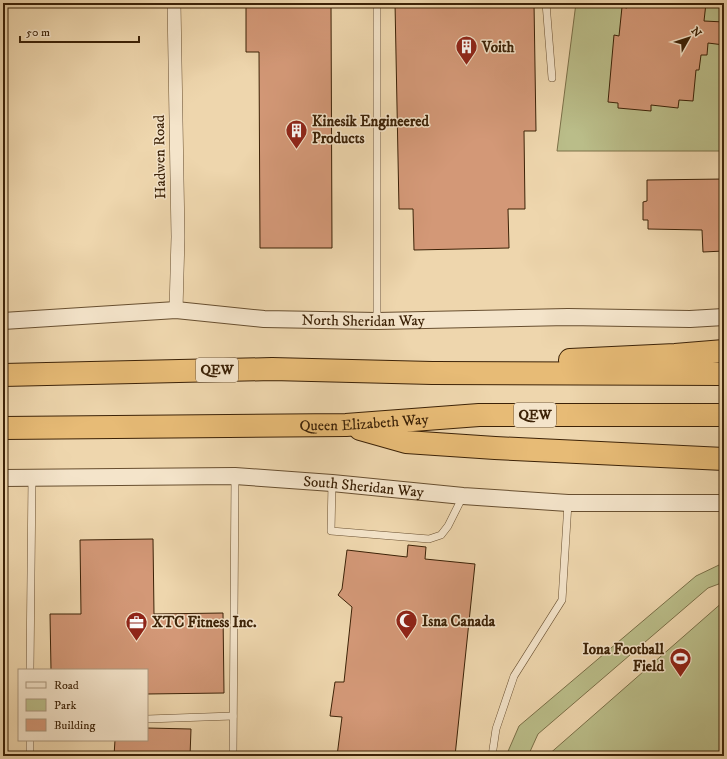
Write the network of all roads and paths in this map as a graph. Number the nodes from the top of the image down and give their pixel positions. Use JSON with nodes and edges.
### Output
{"nodes":[{"id":1,"x":174,"y":3,"type":"edge"},
{"id":2,"x":377,"y":3,"type":"edge"},
{"id":3,"x":546,"y":3,"type":"edge"},
{"id":4,"x":552,"y":78,"type":"dead end"},
{"id":5,"x":176,"y":310,"type":"junction"},
{"id":6,"x":724,"y":317,"type":"edge"},
{"id":7,"x":3,"y":321,"type":"edge"},
{"id":8,"x":377,"y":321,"type":"junction"},
{"id":9,"x":724,"y":351,"type":"edge"},
{"id":10,"x":432,"y":373,"type":"junction"},
{"id":11,"x":724,"y":374,"type":"edge"},
{"id":12,"x":3,"y":375,"type":"edge"},
{"id":13,"x":724,"y":415,"type":"edge"},
{"id":14,"x":346,"y":425,"type":"junction"},
{"id":15,"x":3,"y":428,"type":"edge"},
{"id":16,"x":724,"y":459,"type":"edge"},
{"id":17,"x":235,"y":476,"type":"junction"},
{"id":18,"x":32,"y":477,"type":"junction"},
{"id":19,"x":3,"y":478,"type":"edge"},
{"id":20,"x":332,"y":483,"type":"junction"},
{"id":21,"x":463,"y":496,"type":"junction"},
{"id":22,"x":568,"y":503,"type":"junction"},
{"id":23,"x":724,"y":503,"type":"edge"},
{"id":24,"x":30,"y":669,"type":"edge"},
{"id":25,"x":233,"y":716,"type":"junction"},
{"id":26,"x":148,"y":719,"type":"edge"},
{"id":27,"x":30,"y":741,"type":"edge"},
{"id":28,"x":30,"y":756,"type":"edge"},
{"id":29,"x":233,"y":756,"type":"edge"},
{"id":30,"x":492,"y":756,"type":"edge"}],
"edges":[{"from":1,"to":5,"type":"street","name":"Hadwen Road"},
{"from":2,"to":8,"type":"lane"},
{"from":3,"to":4,"type":"lane"},
{"from":5,"to":7,"type":"street","name":"North Sheridan Way"},
{"from":5,"to":8,"type":"street","name":"North Sheridan Way"},
{"from":6,"to":8,"type":"street","name":"North Sheridan Way"},
{"from":9,"to":10,"type":"highway"},
{"from":10,"to":11,"type":"highway","number":"QEW"},
{"from":10,"to":12,"type":"highway","number":"QEW"},
{"from":13,"to":14,"type":"highway","name":"Queen Elizabeth Way","number":"QEW"},
{"from":14,"to":15,"type":"highway","name":"Queen Elizabeth Way","number":"QEW"},
{"from":14,"to":16,"type":"highway"},
{"from":17,"to":18,"type":"street","name":"South Sheridan Way"},
{"from":17,"to":20,"type":"street","name":"South Sheridan Way"},
{"from":17,"to":25,"type":"lane"},
{"from":18,"to":19,"type":"street","name":"South Sheridan Way"},
{"from":18,"to":24,"type":"lane"},
{"from":20,"to":21,"type":"street","name":"South Sheridan Way"},
{"from":20,"to":21,"type":"lane"},
{"from":21,"to":22,"type":"street","name":"South Sheridan Way"},
{"from":22,"to":23,"type":"street","name":"South Sheridan Way"},
{"from":22,"to":30,"type":"lane"},
{"from":25,"to":26,"type":"lane"},
{"from":25,"to":29,"type":"lane"},
{"from":27,"to":28,"type":"lane"}]}
